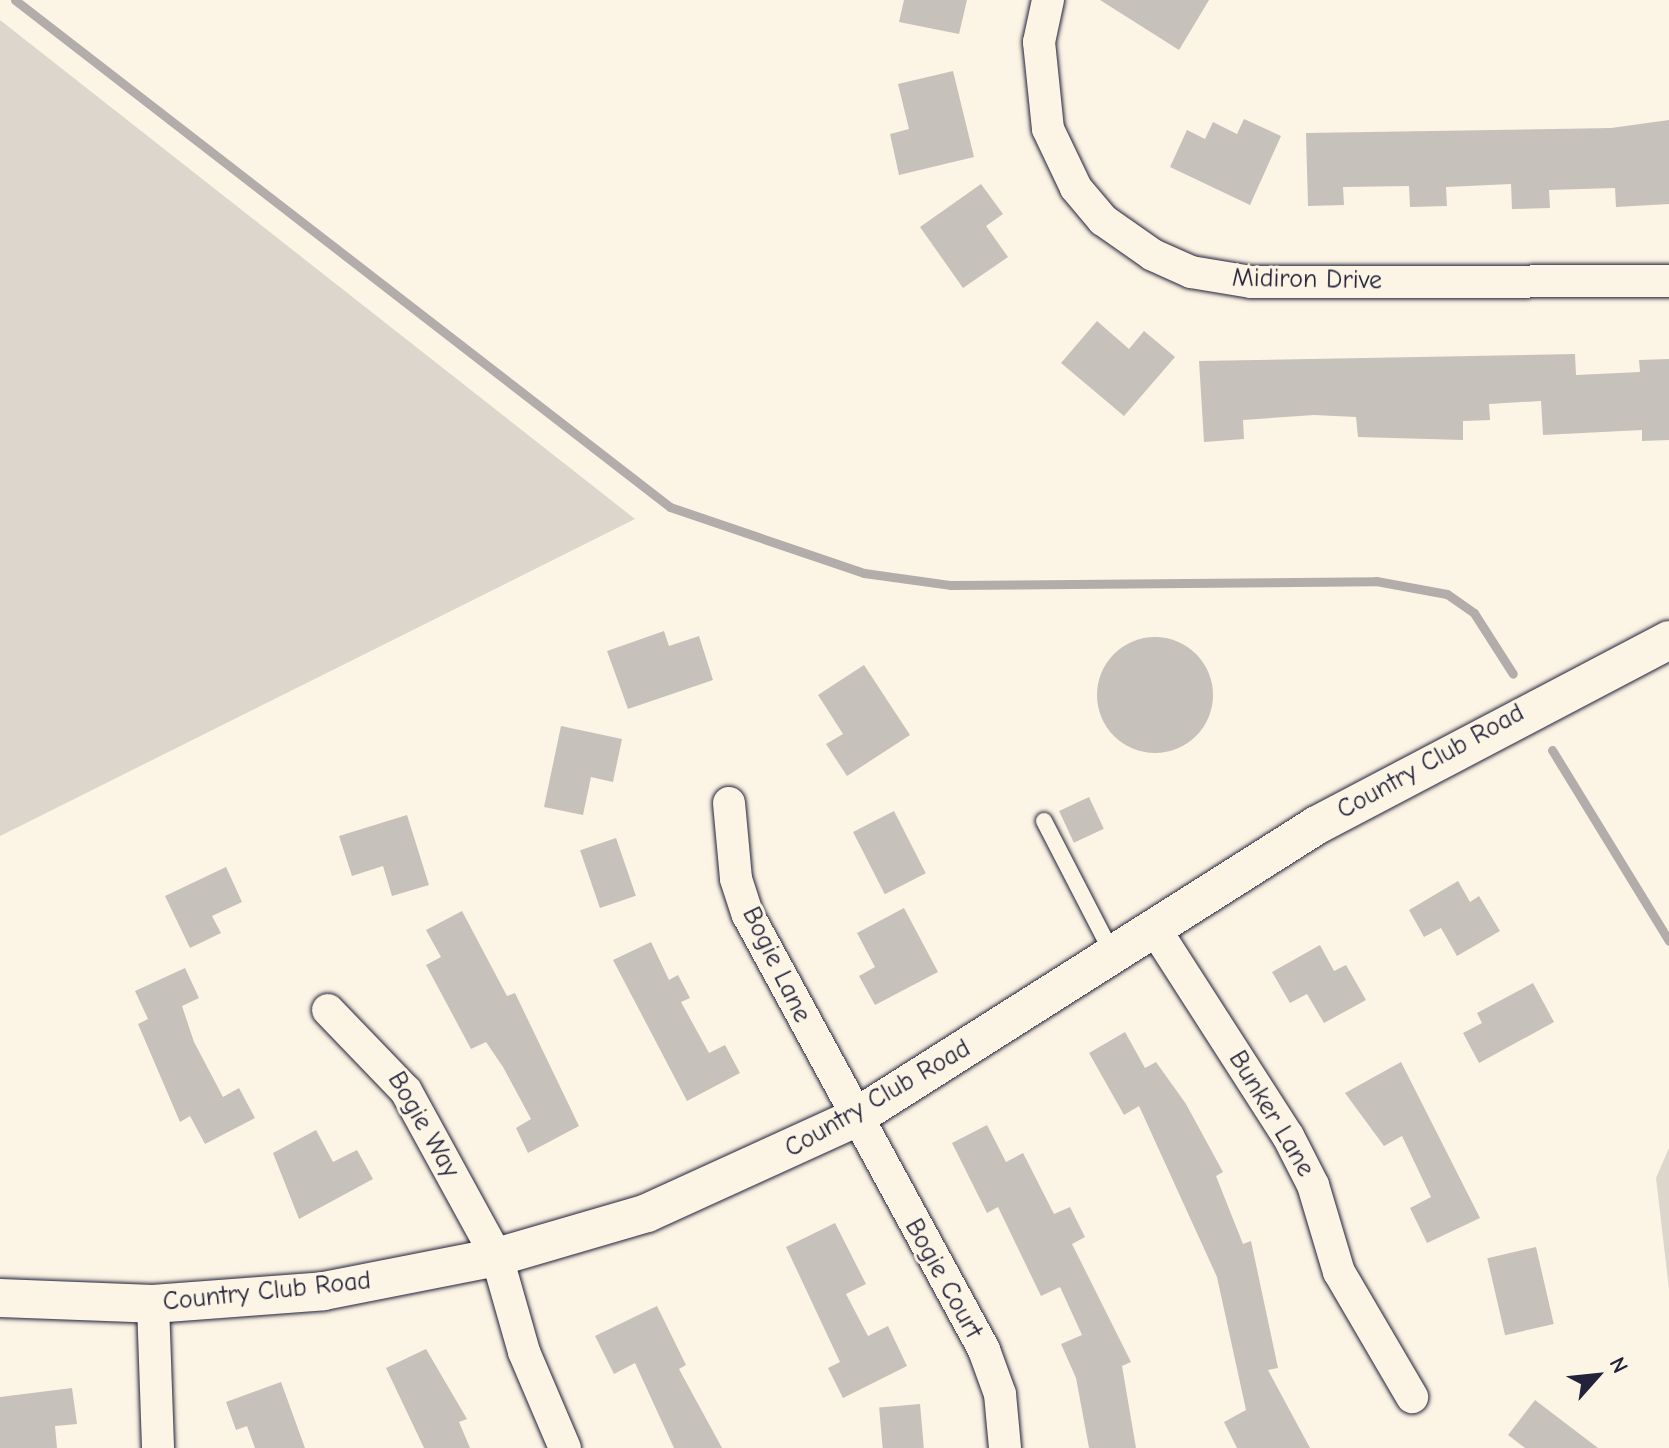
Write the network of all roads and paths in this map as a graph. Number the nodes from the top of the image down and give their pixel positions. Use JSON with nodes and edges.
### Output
{"nodes":[{"id":1,"x":1048,"y":0,"type":"edge"},
{"id":2,"x":1669,"y":281,"type":"edge"},
{"id":3,"x":1669,"y":640,"type":"edge"},
{"id":4,"x":729,"y":803,"type":"dead end"},
{"id":5,"x":1044,"y":821,"type":"dead end"},
{"id":6,"x":1153,"y":926,"type":"junction"},
{"id":7,"x":1112,"y":953,"type":"junction"},
{"id":8,"x":328,"y":1010,"type":"dead end"},
{"id":9,"x":853,"y":1119,"type":"junction"},
{"id":10,"x":497,"y":1257,"type":"junction"},
{"id":11,"x":0,"y":1298,"type":"edge"},
{"id":12,"x":153,"y":1304,"type":"junction"},
{"id":13,"x":1412,"y":1397,"type":"dead end"},
{"id":14,"x":158,"y":1448,"type":"edge"},
{"id":15,"x":565,"y":1448,"type":"edge"},
{"id":16,"x":1005,"y":1448,"type":"edge"}],
"edges":[{"from":1,"to":2,"type":"street","name":"Midiron Drive"},
{"from":3,"to":6,"type":"street","name":"Country Club Road"},
{"from":4,"to":9,"type":"street","name":"Bogie Lane"},
{"from":5,"to":7,"type":"lane"},
{"from":6,"to":7,"type":"street","name":"Country Club Road"},
{"from":6,"to":13,"type":"street","name":"Bunker Lane"},
{"from":7,"to":9,"type":"street","name":"Country Club Road"},
{"from":8,"to":10,"type":"street","name":"Bogie Way"},
{"from":9,"to":10,"type":"street","name":"Country Club Road"},
{"from":9,"to":16,"type":"street","name":"Bogie Court"},
{"from":10,"to":12,"type":"street","name":"Country Club Road"},
{"from":10,"to":15,"type":"street"},
{"from":11,"to":12,"type":"street","name":"Country Club Road"},
{"from":12,"to":14,"type":"street"}]}
